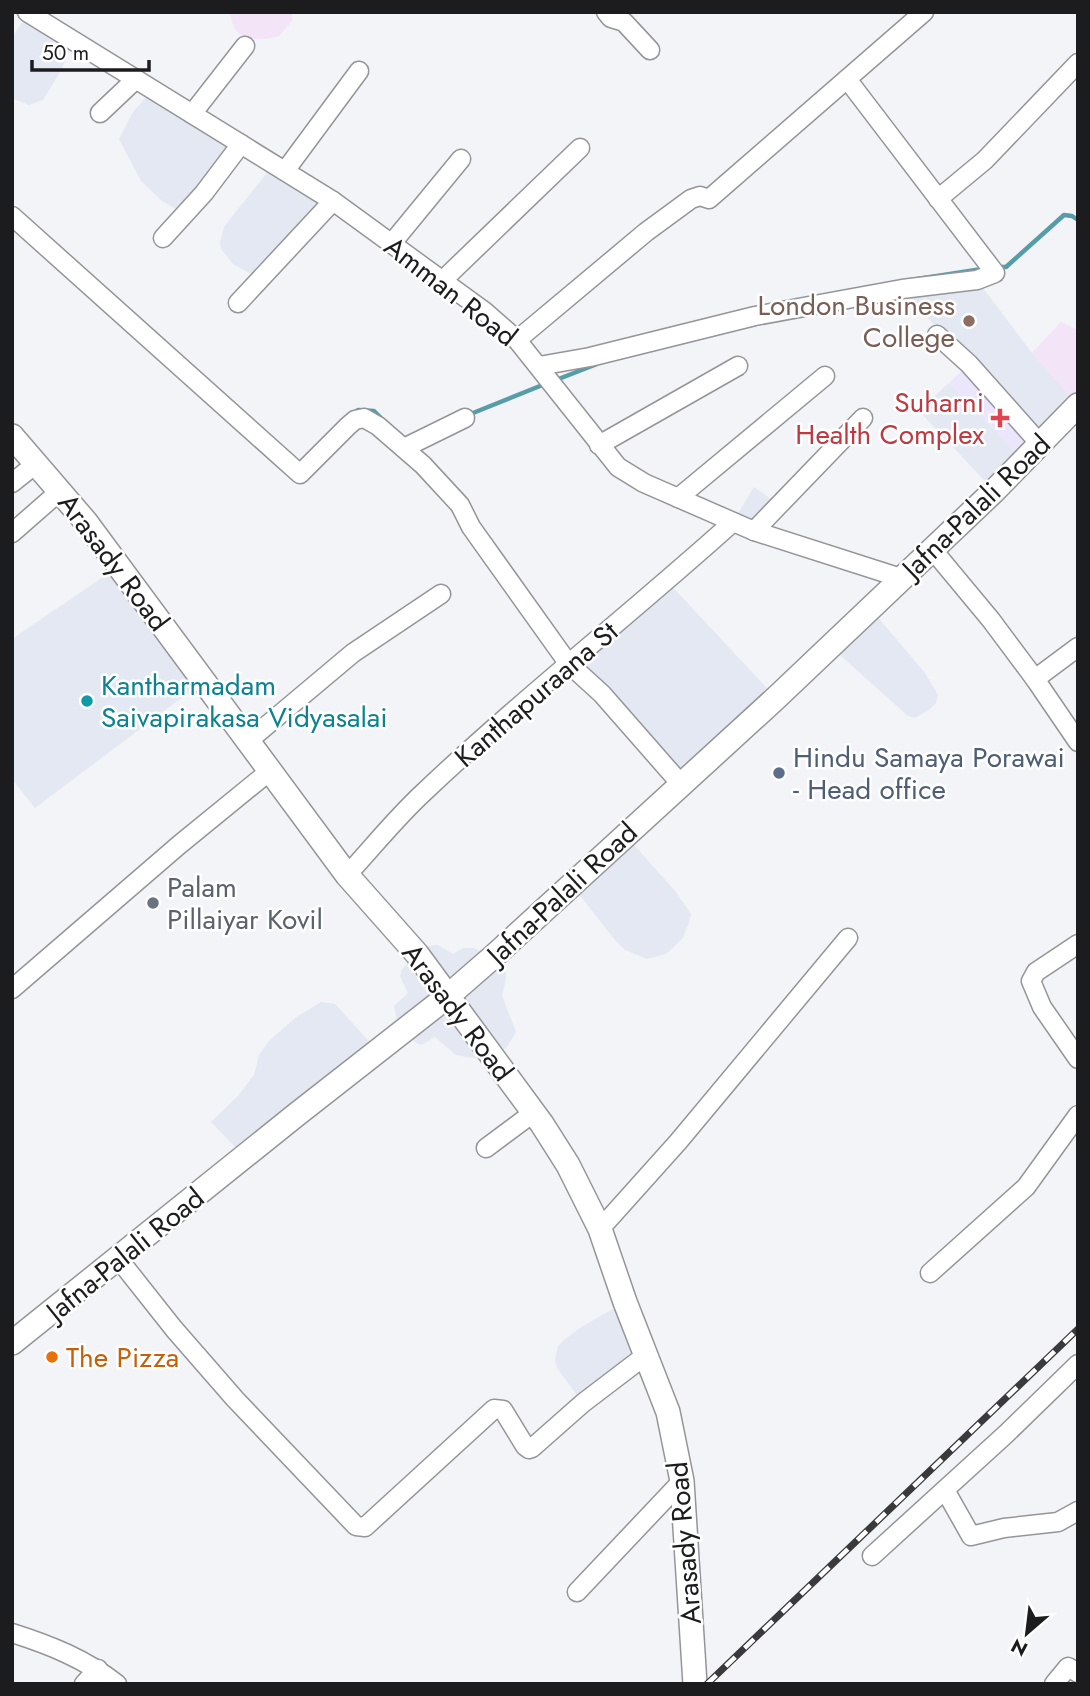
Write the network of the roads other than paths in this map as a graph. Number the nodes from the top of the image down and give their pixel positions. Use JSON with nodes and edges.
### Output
{"nodes":[{"id":1,"x":27,"y":12,"type":"edge"},
{"id":2,"x":606,"y":12,"type":"edge"},
{"id":3,"x":924,"y":12,"type":"edge"},
{"id":4,"x":245,"y":46,"type":"dead end"},
{"id":5,"x":650,"y":50,"type":"dead end"},
{"id":6,"x":1078,"y":63,"type":"edge"},
{"id":7,"x":359,"y":71,"type":"dead end"},
{"id":8,"x":136,"y":79,"type":"junction"},
{"id":9,"x":847,"y":79,"type":"junction"},
{"id":10,"x":100,"y":113,"type":"dead end"},
{"id":11,"x":192,"y":114,"type":"junction"},
{"id":12,"x":242,"y":144,"type":"junction"},
{"id":13,"x":580,"y":148,"type":"dead end"},
{"id":14,"x":461,"y":159,"type":"dead end"},
{"id":15,"x":285,"y":171,"type":"junction"},
{"id":16,"x":938,"y":199,"type":"junction"},
{"id":17,"x":333,"y":201,"type":"junction"},
{"id":18,"x":12,"y":216,"type":"edge"},
{"id":19,"x":163,"y":238,"type":"dead end"},
{"id":20,"x":391,"y":243,"type":"junction"},
{"id":21,"x":443,"y":280,"type":"junction"},
{"id":22,"x":238,"y":303,"type":"dead end"},
{"id":23,"x":937,"y":335,"type":"dead end"},
{"id":24,"x":517,"y":340,"type":"junction"},
{"id":25,"x":539,"y":366,"type":"junction"},
{"id":26,"x":738,"y":366,"type":"dead end"},
{"id":27,"x":825,"y":376,"type":"dead end"},
{"id":28,"x":1078,"y":405,"type":"edge"},
{"id":29,"x":465,"y":418,"type":"dead end"},
{"id":30,"x":863,"y":418,"type":"dead end"},
{"id":31,"x":12,"y":436,"type":"edge"},
{"id":32,"x":1041,"y":444,"type":"junction"},
{"id":33,"x":599,"y":445,"type":"junction"},
{"id":34,"x":404,"y":448,"type":"junction"},
{"id":35,"x":37,"y":463,"type":"junction"},
{"id":36,"x":12,"y":483,"type":"edge"},
{"id":37,"x":60,"y":491,"type":"junction"},
{"id":38,"x":678,"y":498,"type":"junction"},
{"id":39,"x":733,"y":522,"type":"junction"},
{"id":40,"x":754,"y":531,"type":"junction"},
{"id":41,"x":12,"y":533,"type":"edge"},
{"id":42,"x":932,"y":549,"type":"junction"},
{"id":43,"x":901,"y":578,"type":"junction"},
{"id":44,"x":441,"y":594,"type":"dead end"},
{"id":45,"x":1078,"y":647,"type":"edge"},
{"id":46,"x":568,"y":663,"type":"junction"},
{"id":47,"x":1035,"y":679,"type":"junction"},
{"id":48,"x":1078,"y":741,"type":"edge"},
{"id":49,"x":247,"y":742,"type":"junction"},
{"id":50,"x":271,"y":770,"type":"junction"},
{"id":51,"x":680,"y":783,"type":"junction"},
{"id":52,"x":348,"y":876,"type":"junction"},
{"id":53,"x":848,"y":938,"type":"dead end"},
{"id":54,"x":1078,"y":944,"type":"edge"},
{"id":55,"x":12,"y":989,"type":"edge"},
{"id":56,"x":448,"y":996,"type":"junction"},
{"id":57,"x":1078,"y":1059,"type":"edge"},
{"id":58,"x":533,"y":1113,"type":"junction"},
{"id":59,"x":1078,"y":1115,"type":"edge"},
{"id":60,"x":486,"y":1147,"type":"dead end"},
{"id":61,"x":600,"y":1229,"type":"junction"},
{"id":62,"x":117,"y":1258,"type":"junction"},
{"id":63,"x":930,"y":1273,"type":"dead end"},
{"id":64,"x":12,"y":1343,"type":"edge"},
{"id":65,"x":646,"y":1356,"type":"junction"},
{"id":66,"x":1078,"y":1364,"type":"edge"},
{"id":67,"x":682,"y":1482,"type":"junction"},
{"id":68,"x":945,"y":1490,"type":"junction"},
{"id":69,"x":1078,"y":1511,"type":"edge"},
{"id":70,"x":872,"y":1556,"type":"dead end"},
{"id":71,"x":577,"y":1592,"type":"dead end"},
{"id":72,"x":12,"y":1633,"type":"edge"},
{"id":73,"x":98,"y":1669,"type":"junction"},
{"id":74,"x":1078,"y":1673,"type":"edge"},
{"id":75,"x":84,"y":1684,"type":"edge"},
{"id":76,"x":117,"y":1684,"type":"edge"},
{"id":77,"x":695,"y":1684,"type":"edge"},
{"id":78,"x":1054,"y":1684,"type":"edge"}],
"edges":[{"from":1,"to":8,"type":"street","name":"Amman Road"},
{"from":2,"to":5,"type":"street"},
{"from":3,"to":9,"type":"street"},
{"from":4,"to":11,"type":"street"},
{"from":6,"to":16,"type":"street"},
{"from":7,"to":15,"type":"street"},
{"from":8,"to":10,"type":"street"},
{"from":8,"to":11,"type":"street","name":"Amman Road"},
{"from":9,"to":16,"type":"street"},
{"from":9,"to":24,"type":"street"},
{"from":11,"to":12,"type":"street","name":"Amman Road"},
{"from":12,"to":15,"type":"street","name":"Amman Road"},
{"from":12,"to":19,"type":"street"},
{"from":13,"to":21,"type":"street"},
{"from":14,"to":20,"type":"street"},
{"from":15,"to":17,"type":"street","name":"Amman Road"},
{"from":16,"to":25,"type":"street"},
{"from":17,"to":20,"type":"street","name":"Amman Road"},
{"from":17,"to":22,"type":"street"},
{"from":18,"to":34,"type":"street"},
{"from":20,"to":21,"type":"street","name":"Amman Road"},
{"from":21,"to":24,"type":"street","name":"Amman Road"},
{"from":23,"to":32,"type":"street"},
{"from":24,"to":25,"type":"street","name":"Amman Road"},
{"from":25,"to":33,"type":"street","name":"Amman Road"},
{"from":26,"to":33,"type":"street"},
{"from":27,"to":38,"type":"street"},
{"from":28,"to":32,"type":"main road","name":"Jafna-Palali Road"},
{"from":29,"to":34,"type":"street"},
{"from":30,"to":40,"type":"street"},
{"from":31,"to":35,"type":"main road","name":"Arasady Road"},
{"from":32,"to":42,"type":"main road","name":"Jafna-Palali Road"},
{"from":33,"to":38,"type":"street","name":"Amman Road"},
{"from":34,"to":46,"type":"street"},
{"from":35,"to":36,"type":"street"},
{"from":35,"to":37,"type":"main road","name":"Arasady Road"},
{"from":37,"to":41,"type":"street"},
{"from":37,"to":49,"type":"main road","name":"Arasady Road"},
{"from":38,"to":39,"type":"street","name":"Amman Road"},
{"from":39,"to":40,"type":"street","name":"Amman Road"},
{"from":39,"to":46,"type":"street","name":"Kanthapuraana St"},
{"from":40,"to":43,"type":"street","name":"Amman Road"},
{"from":42,"to":43,"type":"main road","name":"Jafna-Palali Road"},
{"from":42,"to":47,"type":"street"},
{"from":43,"to":51,"type":"main road","name":"Jafna-Palali Road"},
{"from":44,"to":49,"type":"street"},
{"from":45,"to":47,"type":"street"},
{"from":46,"to":51,"type":"street"},
{"from":46,"to":52,"type":"street","name":"Kanthapuraana St"},
{"from":47,"to":48,"type":"street"},
{"from":49,"to":50,"type":"main road","name":"Arasady Road"},
{"from":50,"to":52,"type":"main road","name":"Arasady Road"},
{"from":50,"to":55,"type":"street"},
{"from":51,"to":56,"type":"main road","name":"Jafna-Palali Road"},
{"from":52,"to":56,"type":"main road","name":"Arasady Road"},
{"from":53,"to":61,"type":"street"},
{"from":54,"to":57,"type":"street"},
{"from":56,"to":58,"type":"main road","name":"Arasady Road"},
{"from":56,"to":62,"type":"main road","name":"Jafna-Palali Road"},
{"from":58,"to":60,"type":"street"},
{"from":58,"to":61,"type":"main road","name":"Arasady Road"},
{"from":59,"to":63,"type":"street"},
{"from":61,"to":65,"type":"main road","name":"Arasady Road"},
{"from":62,"to":64,"type":"main road","name":"Jafna-Palali Road"},
{"from":62,"to":65,"type":"street"},
{"from":65,"to":67,"type":"main road","name":"Arasady Road"},
{"from":66,"to":68,"type":"street"},
{"from":67,"to":71,"type":"street"},
{"from":67,"to":77,"type":"main road","name":"Arasady Road"},
{"from":68,"to":69,"type":"street"},
{"from":68,"to":70,"type":"street"},
{"from":72,"to":73,"type":"street"},
{"from":73,"to":75,"type":"street"},
{"from":73,"to":76,"type":"street"},
{"from":74,"to":78,"type":"street"}]}
